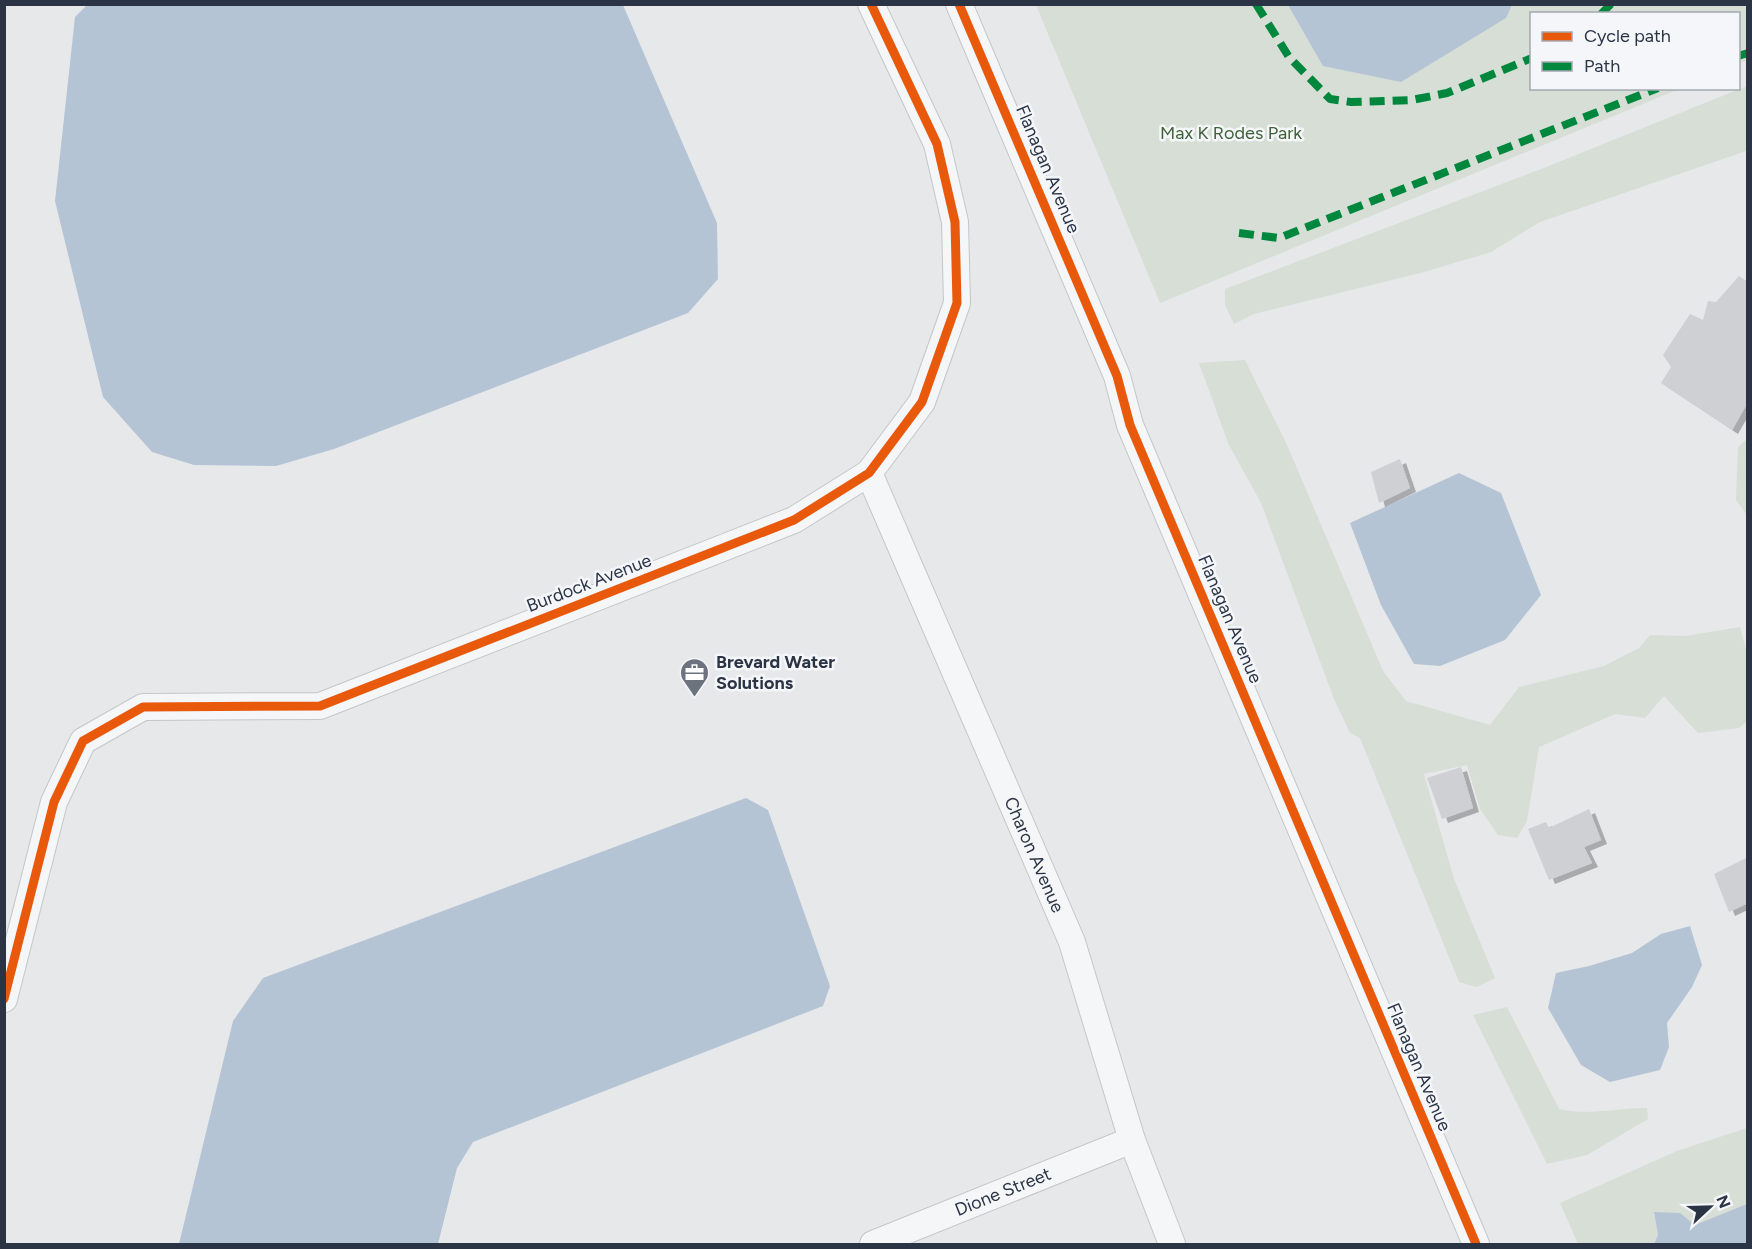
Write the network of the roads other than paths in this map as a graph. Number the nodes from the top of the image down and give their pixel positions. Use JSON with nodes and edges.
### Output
{"nodes":[{"id":1,"x":871,"y":4,"type":"edge"},
{"id":2,"x":959,"y":4,"type":"edge"},
{"id":3,"x":869,"y":473,"type":"junction"},
{"id":4,"x":4,"y":999,"type":"edge"},
{"id":5,"x":1132,"y":1140,"type":"junction"},
{"id":6,"x":873,"y":1245,"type":"edge"},
{"id":7,"x":1172,"y":1245,"type":"edge"},
{"id":8,"x":1476,"y":1245,"type":"edge"}],
"edges":[{"from":1,"to":3,"type":"street","name":"Burdock Avenue"},
{"from":2,"to":8,"type":"street","name":"Flanagan Avenue"},
{"from":3,"to":4,"type":"street","name":"Burdock Avenue"},
{"from":3,"to":5,"type":"street","name":"Charon Avenue"},
{"from":5,"to":6,"type":"street","name":"Dione Street"},
{"from":5,"to":7,"type":"street","name":"Charon Avenue"}]}
